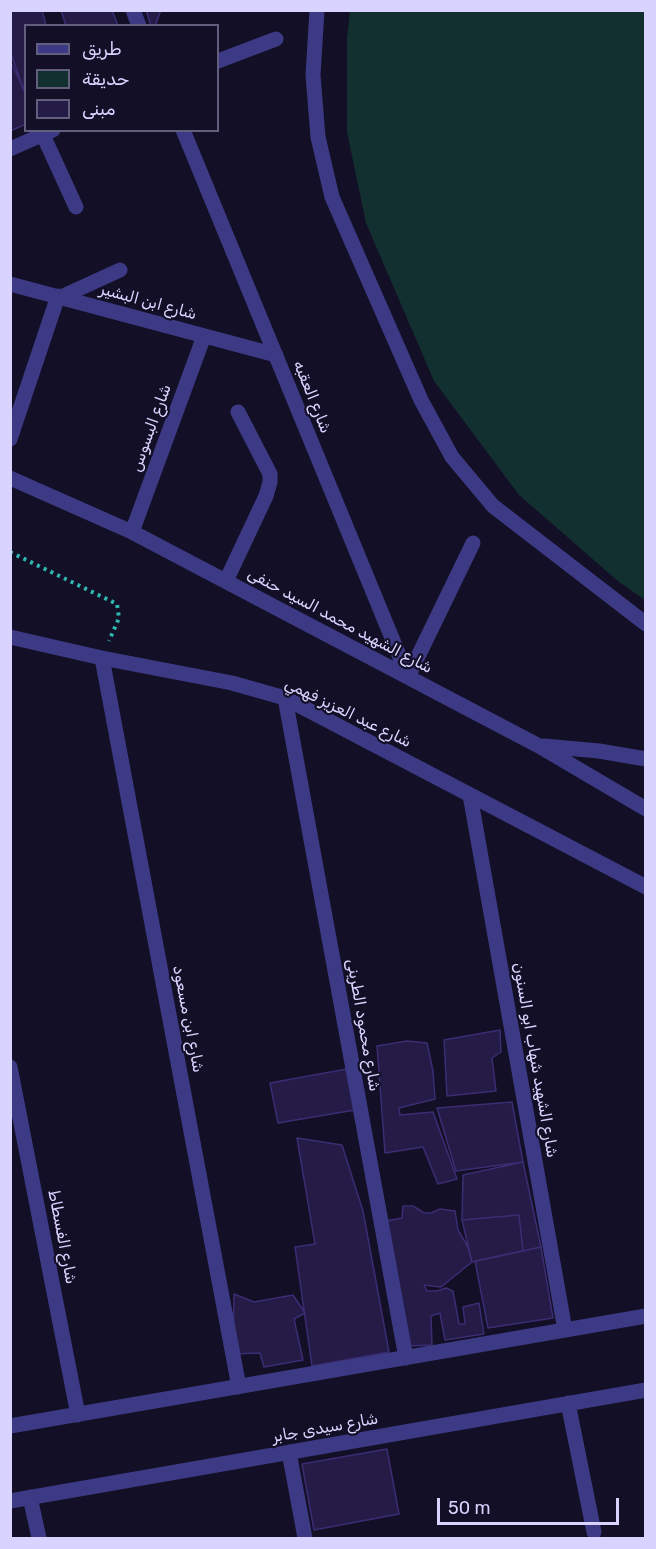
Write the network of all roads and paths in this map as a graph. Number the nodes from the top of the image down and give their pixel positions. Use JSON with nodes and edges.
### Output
{"nodes":[{"id":1,"x":133,"y":10,"type":"edge"},
{"id":2,"x":317,"y":10,"type":"edge"},
{"id":3,"x":139,"y":24,"type":"edge"},
{"id":4,"x":276,"y":39,"type":"dead end"},
{"id":5,"x":219,"y":61,"type":"edge"},
{"id":6,"x":184,"y":132,"type":"edge"},
{"id":7,"x":48,"y":133,"type":"edge"},
{"id":8,"x":10,"y":149,"type":"edge"},
{"id":9,"x":76,"y":207,"type":"dead end"},
{"id":10,"x":120,"y":270,"type":"dead end"},
{"id":11,"x":10,"y":284,"type":"edge"},
{"id":12,"x":59,"y":297,"type":"junction"},
{"id":13,"x":204,"y":336,"type":"junction"},
{"id":14,"x":276,"y":355,"type":"junction"},
{"id":15,"x":238,"y":412,"type":"dead end"},
{"id":16,"x":10,"y":439,"type":"edge"},
{"id":17,"x":10,"y":478,"type":"edge"},
{"id":18,"x":132,"y":532,"type":"junction"},
{"id":19,"x":473,"y":543,"type":"dead end"},
{"id":20,"x":10,"y":552,"type":"edge"},
{"id":21,"x":226,"y":581,"type":"junction"},
{"id":22,"x":645,"y":624,"type":"edge"},
{"id":23,"x":10,"y":637,"type":"edge"},
{"id":24,"x":102,"y":658,"type":"junction"},
{"id":25,"x":408,"y":677,"type":"junction"},
{"id":26,"x":285,"y":698,"type":"junction"},
{"id":27,"x":539,"y":746,"type":"junction"},
{"id":28,"x":645,"y":759,"type":"edge"},
{"id":29,"x":470,"y":795,"type":"junction"},
{"id":30,"x":645,"y":809,"type":"edge"},
{"id":31,"x":645,"y":887,"type":"edge"},
{"id":32,"x":10,"y":1067,"type":"edge"},
{"id":33,"x":645,"y":1317,"type":"edge"},
{"id":34,"x":565,"y":1330,"type":"junction"},
{"id":35,"x":406,"y":1358,"type":"junction"},
{"id":36,"x":239,"y":1387,"type":"junction"},
{"id":37,"x":645,"y":1390,"type":"edge"},
{"id":38,"x":568,"y":1403,"type":"junction"},
{"id":39,"x":78,"y":1415,"type":"junction"},
{"id":40,"x":10,"y":1426,"type":"edge"},
{"id":41,"x":289,"y":1452,"type":"junction"},
{"id":42,"x":30,"y":1497,"type":"junction"},
{"id":43,"x":10,"y":1501,"type":"edge"},
{"id":44,"x":594,"y":1532,"type":"dead end"},
{"id":45,"x":39,"y":1539,"type":"edge"},
{"id":46,"x":305,"y":1539,"type":"edge"}],
"edges":[{"from":1,"to":3,"type":"street"},
{"from":2,"to":22,"type":"street"},
{"from":4,"to":5,"type":"street"},
{"from":6,"to":14,"type":"street","name":"شارع العقبه"},
{"from":7,"to":8,"type":"street"},
{"from":7,"to":9,"type":"street"},
{"from":10,"to":12,"type":"street"},
{"from":11,"to":12,"type":"street","name":"شارع ابن البشير"},
{"from":12,"to":13,"type":"street","name":"شارع ابن البشير"},
{"from":12,"to":16,"type":"street"},
{"from":13,"to":14,"type":"street","name":"شارع ابن البشير"},
{"from":13,"to":18,"type":"street","name":"شارع البسوس"},
{"from":14,"to":25,"type":"street","name":"شارع العقبه"},
{"from":15,"to":21,"type":"street"},
{"from":17,"to":18,"type":"street","name":"شارع الشهيد محمد السيد حنفى"},
{"from":18,"to":21,"type":"street","name":"شارع الشهيد محمد السيد حنفى"},
{"from":19,"to":25,"type":"street"},
{"from":20,"to":24,"type":"path"},
{"from":21,"to":25,"type":"street","name":"شارع الشهيد محمد السيد حنفى"},
{"from":23,"to":24,"type":"street","name":"شارع عبد العزيز فهمي"},
{"from":24,"to":26,"type":"street","name":"شارع عبد العزيز فهمي"},
{"from":24,"to":36,"type":"street","name":"شارع ابن مسعود"},
{"from":25,"to":27,"type":"street","name":"شارع الشهيد محمد السيد حنفى"},
{"from":26,"to":29,"type":"street","name":"شارع عبد العزيز فهمي"},
{"from":26,"to":35,"type":"street","name":"شارع محمود الطرينى"},
{"from":27,"to":28,"type":"street"},
{"from":27,"to":30,"type":"street","name":"شارع الشهيد محمد السيد حنفى"},
{"from":29,"to":31,"type":"street","name":"شارع عبد العزيز فهمي"},
{"from":29,"to":34,"type":"street","name":"شارع الشهيد شهاب ابو السنون"},
{"from":32,"to":39,"type":"street","name":"شارع الفسطاط"},
{"from":33,"to":34,"type":"street"},
{"from":34,"to":35,"type":"street"},
{"from":35,"to":36,"type":"street"},
{"from":36,"to":39,"type":"street"},
{"from":37,"to":38,"type":"street","name":"شارع سيدى جابر"},
{"from":38,"to":41,"type":"street","name":"شارع سيدى جابر"},
{"from":38,"to":44,"type":"street"},
{"from":39,"to":40,"type":"street"},
{"from":41,"to":42,"type":"street","name":"شارع سيدى جابر"},
{"from":41,"to":46,"type":"street"},
{"from":42,"to":43,"type":"street","name":"شارع سيدى جابر"},
{"from":42,"to":45,"type":"street"}]}
